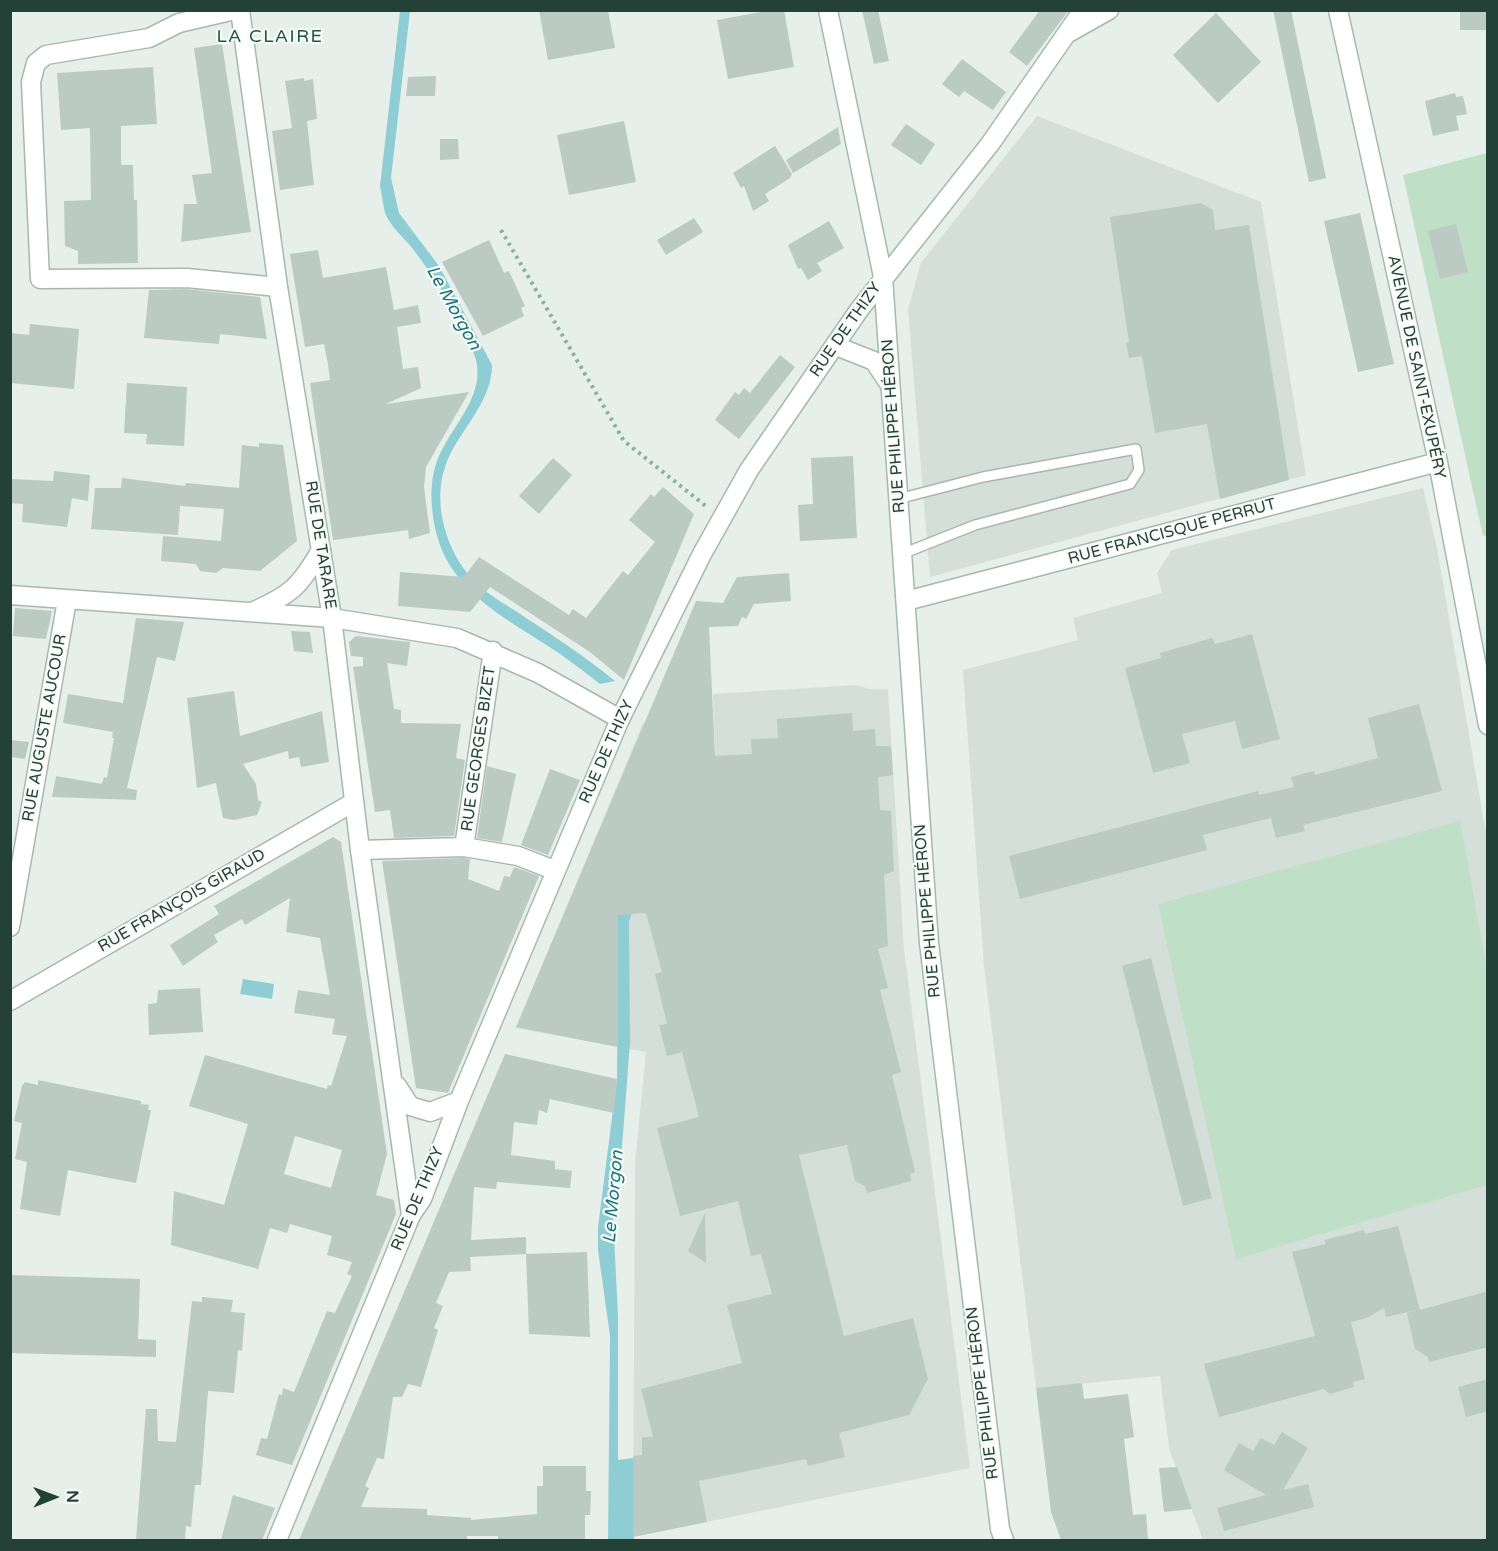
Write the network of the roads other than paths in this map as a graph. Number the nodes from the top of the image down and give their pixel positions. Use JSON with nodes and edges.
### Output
{"nodes":[{"id":1,"x":234,"y":10,"type":"edge"},
{"id":2,"x":240,"y":10,"type":"edge"},
{"id":3,"x":828,"y":10,"type":"edge"},
{"id":4,"x":1083,"y":10,"type":"edge"},
{"id":5,"x":1109,"y":10,"type":"edge"},
{"id":6,"x":1338,"y":10,"type":"edge"},
{"id":7,"x":1066,"y":34,"type":"junction"},
{"id":8,"x":883,"y":278,"type":"junction"},
{"id":9,"x":278,"y":287,"type":"junction"},
{"id":10,"x":836,"y":346,"type":"junction"},
{"id":11,"x":891,"y":387,"type":"junction"},
{"id":12,"x":1438,"y":462,"type":"junction"},
{"id":13,"x":898,"y":499,"type":"junction"},
{"id":14,"x":321,"y":550,"type":"junction"},
{"id":15,"x":902,"y":554,"type":"junction"},
{"id":16,"x":10,"y":595,"type":"edge"},
{"id":17,"x":67,"y":600,"type":"junction"},
{"id":18,"x":906,"y":602,"type":"junction"},
{"id":19,"x":252,"y":612,"type":"junction"},
{"id":20,"x":332,"y":618,"type":"junction"},
{"id":21,"x":493,"y":651,"type":"junction"},
{"id":22,"x":620,"y":720,"type":"junction"},
{"id":23,"x":1488,"y":725,"type":"edge"},
{"id":24,"x":354,"y":802,"type":"junction"},
{"id":25,"x":464,"y":847,"type":"junction"},
{"id":26,"x":360,"y":850,"type":"junction"},
{"id":27,"x":554,"y":870,"type":"junction"},
{"id":28,"x":10,"y":927,"type":"edge"},
{"id":29,"x":10,"y":1001,"type":"edge"},
{"id":30,"x":394,"y":1081,"type":"junction"},
{"id":31,"x":459,"y":1101,"type":"junction"},
{"id":32,"x":411,"y":1215,"type":"junction"},
{"id":33,"x":277,"y":1540,"type":"edge"},
{"id":34,"x":1004,"y":1540,"type":"edge"}],
"edges":[{"from":1,"to":9,"type":"street"},
{"from":2,"to":9,"type":"street","name":"RUE DE TARARE"},
{"from":3,"to":8,"type":"street","name":"RUE PHILIPPE HÉRON"},
{"from":4,"to":7,"type":"street","name":"RUE DE THIZY"},
{"from":5,"to":7,"type":"street","name":"RUE DE THIZY"},
{"from":6,"to":12,"type":"street","name":"AVENUE DE SAINT-EXUPÉRY"},
{"from":7,"to":8,"type":"street","name":"RUE DE THIZY"},
{"from":8,"to":10,"type":"street","name":"RUE DE THIZY"},
{"from":8,"to":11,"type":"street","name":"RUE PHILIPPE HÉRON"},
{"from":9,"to":14,"type":"street","name":"RUE DE TARARE"},
{"from":10,"to":11,"type":"street"},
{"from":10,"to":22,"type":"street","name":"RUE DE THIZY"},
{"from":11,"to":13,"type":"street","name":"RUE PHILIPPE HÉRON"},
{"from":12,"to":18,"type":"street","name":"RUE FRANCISQUE PERRUT"},
{"from":12,"to":23,"type":"street","name":"AVENUE DE SAINT-EXUPÉRY"},
{"from":13,"to":15,"type":"street","name":"RUE PHILIPPE HÉRON"},
{"from":13,"to":15,"type":"lane"},
{"from":14,"to":19,"type":"street"},
{"from":14,"to":20,"type":"street","name":"RUE DE TARARE"},
{"from":15,"to":18,"type":"street","name":"RUE PHILIPPE HÉRON"},
{"from":16,"to":17,"type":"street"},
{"from":17,"to":19,"type":"street"},
{"from":17,"to":28,"type":"street","name":"RUE AUGUSTE AUCOUR"},
{"from":18,"to":34,"type":"street","name":"RUE PHILIPPE HÉRON"},
{"from":19,"to":20,"type":"street"},
{"from":20,"to":21,"type":"street"},
{"from":20,"to":24,"type":"street","name":"RUE DE TARARE"},
{"from":21,"to":22,"type":"street"},
{"from":21,"to":25,"type":"street","name":"RUE GEORGES BIZET"},
{"from":22,"to":27,"type":"street","name":"RUE DE THIZY"},
{"from":24,"to":26,"type":"street","name":"RUE DE TARARE"},
{"from":24,"to":29,"type":"street","name":"RUE FRANÇOIS GIRAUD"},
{"from":25,"to":26,"type":"street"},
{"from":25,"to":27,"type":"street"},
{"from":26,"to":30,"type":"street","name":"RUE DE TARARE"},
{"from":27,"to":31,"type":"street","name":"RUE DE THIZY"},
{"from":30,"to":31,"type":"street","name":"RUE DE TARARE"},
{"from":30,"to":32,"type":"street","name":"RUE DE TARARE"},
{"from":31,"to":32,"type":"street","name":"RUE DE THIZY"},
{"from":32,"to":33,"type":"street","name":"RUE DE THIZY"}]}
